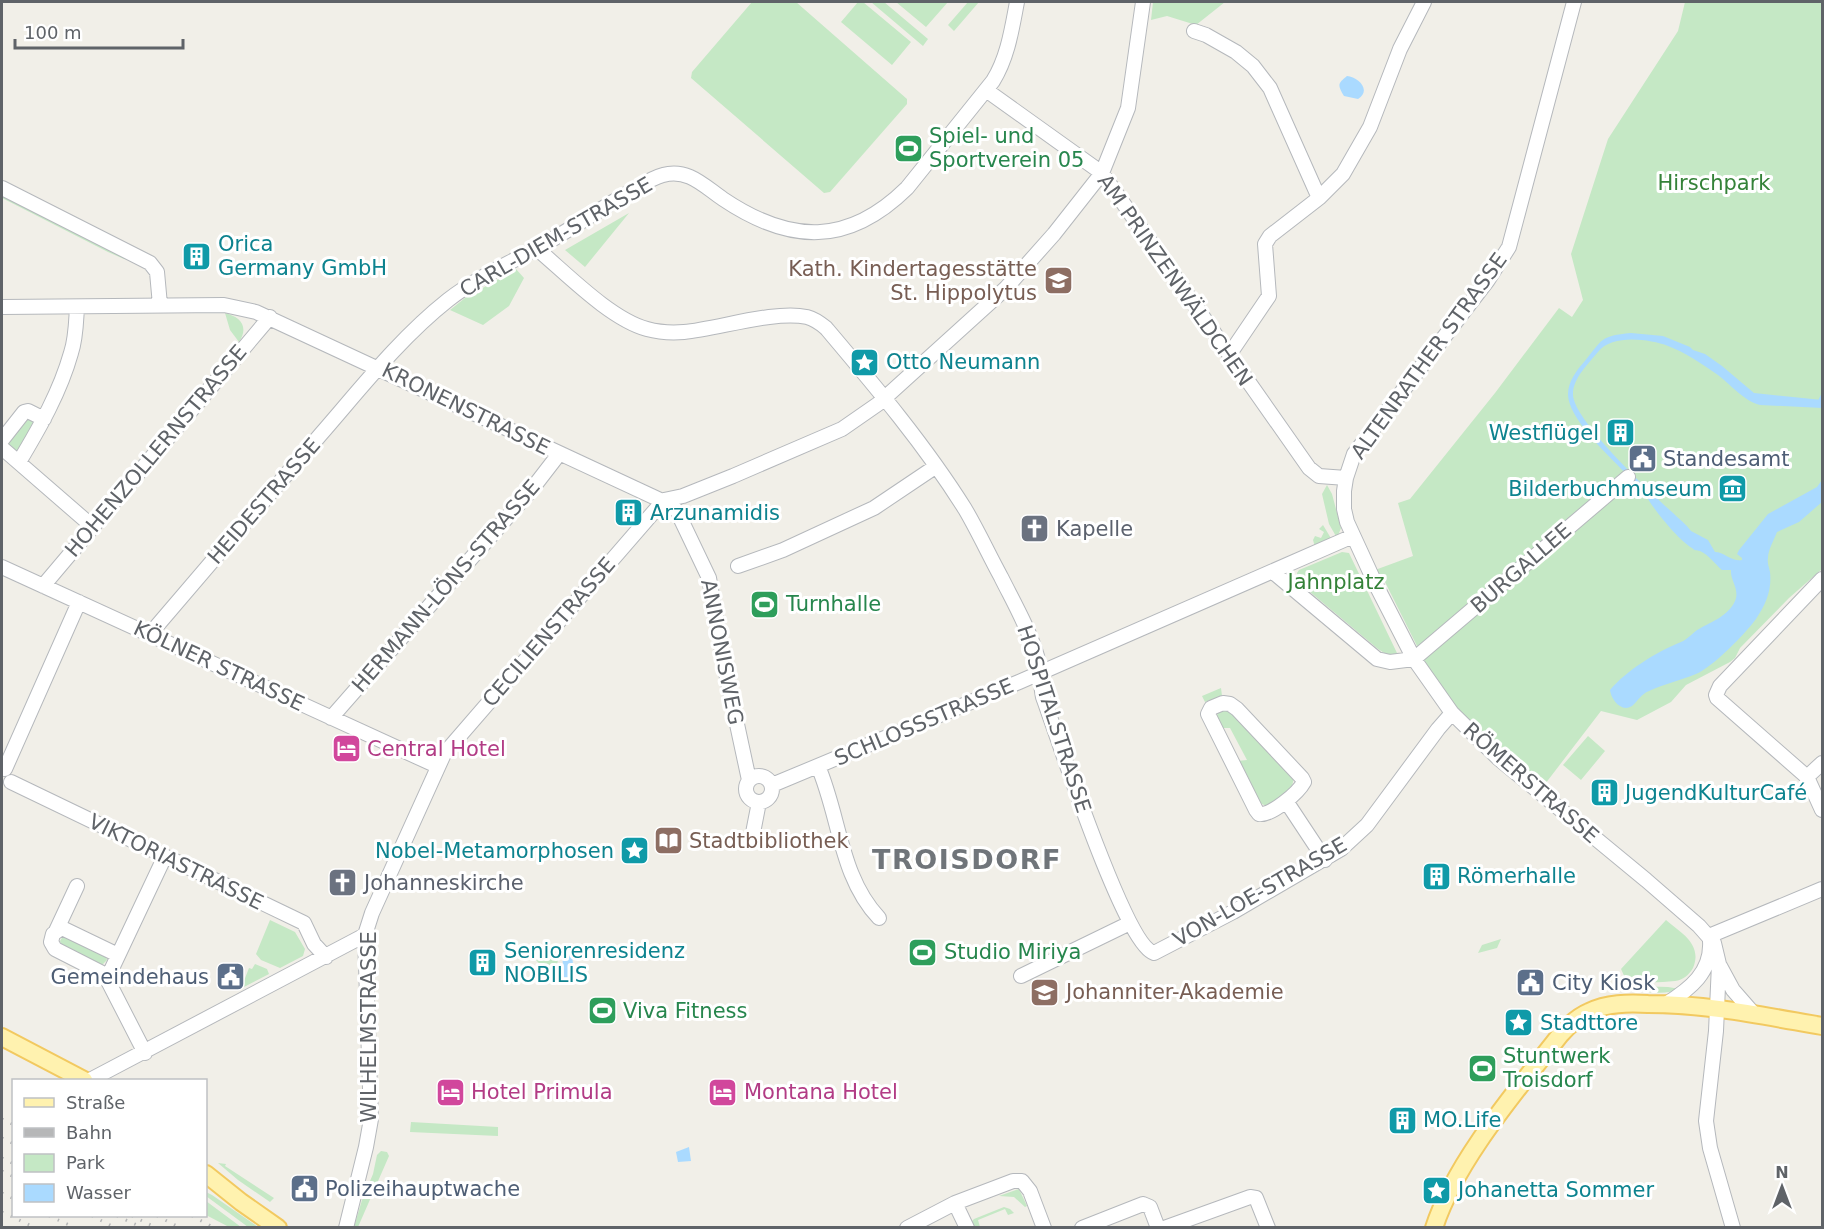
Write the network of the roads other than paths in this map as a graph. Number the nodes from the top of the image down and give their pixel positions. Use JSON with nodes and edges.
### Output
{"nodes":[{"id":1,"x":1017,"y":2,"type":"edge"},
{"id":2,"x":1143,"y":2,"type":"edge"},
{"id":3,"x":1424,"y":2,"type":"edge"},
{"id":4,"x":1574,"y":2,"type":"edge"},
{"id":5,"x":1194,"y":31,"type":"dead end"},
{"id":6,"x":986,"y":90,"type":"junction"},
{"id":7,"x":1102,"y":173,"type":"junction"},
{"id":8,"x":2,"y":188,"type":"edge"},
{"id":9,"x":1319,"y":198,"type":"junction"},
{"id":10,"x":536,"y":248,"type":"junction"},
{"id":11,"x":160,"y":305,"type":"junction"},
{"id":12,"x":2,"y":307,"type":"edge"},
{"id":13,"x":77,"y":307,"type":"junction"},
{"id":14,"x":270,"y":317,"type":"junction"},
{"id":15,"x":1229,"y":356,"type":"junction"},
{"id":16,"x":379,"y":367,"type":"junction"},
{"id":17,"x":885,"y":397,"type":"junction"},
{"id":18,"x":44,"y":419,"type":"junction"},
{"id":19,"x":2,"y":440,"type":"edge"},
{"id":20,"x":2,"y":447,"type":"edge"},
{"id":21,"x":559,"y":454,"type":"junction"},
{"id":22,"x":19,"y":462,"type":"junction"},
{"id":23,"x":935,"y":467,"type":"junction"},
{"id":24,"x":1628,"y":477,"type":"dead end"},
{"id":25,"x":1346,"y":478,"type":"junction"},
{"id":26,"x":664,"y":500,"type":"junction"},
{"id":27,"x":93,"y":527,"type":"junction"},
{"id":28,"x":1353,"y":536,"type":"junction"},
{"id":29,"x":738,"y":566,"type":"dead end"},
{"id":30,"x":2,"y":567,"type":"edge"},
{"id":31,"x":1273,"y":572,"type":"junction"},
{"id":32,"x":1822,"y":579,"type":"edge"},
{"id":33,"x":43,"y":586,"type":"junction"},
{"id":34,"x":78,"y":602,"type":"junction"},
{"id":35,"x":150,"y":634,"type":"junction"},
{"id":36,"x":1414,"y":659,"type":"junction"},
{"id":37,"x":1039,"y":673,"type":"junction"},
{"id":38,"x":1452,"y":713,"type":"junction"},
{"id":39,"x":332,"y":718,"type":"junction"},
{"id":40,"x":1822,"y":763,"type":"edge"},
{"id":41,"x":437,"y":766,"type":"junction"},
{"id":42,"x":818,"y":766,"type":"junction"},
{"id":43,"x":1807,"y":777,"type":"junction"},
{"id":44,"x":5,"y":778,"type":"edge"},
{"id":45,"x":749,"y":780,"type":"junction"},
{"id":46,"x":772,"y":785,"type":"junction"},
{"id":47,"x":1286,"y":801,"type":"junction"},
{"id":48,"x":759,"y":802,"type":"junction"},
{"id":49,"x":1822,"y":810,"type":"edge"},
{"id":50,"x":752,"y":838,"type":"dead end"},
{"id":51,"x":165,"y":856,"type":"junction"},
{"id":52,"x":1325,"y":860,"type":"junction"},
{"id":53,"x":77,"y":886,"type":"dead end"},
{"id":54,"x":1822,"y":889,"type":"edge"},
{"id":55,"x":879,"y":918,"type":"dead end"},
{"id":56,"x":1130,"y":923,"type":"junction"},
{"id":57,"x":56,"y":931,"type":"junction"},
{"id":58,"x":365,"y":935,"type":"junction"},
{"id":59,"x":1709,"y":936,"type":"junction"},
{"id":60,"x":1154,"y":953,"type":"joint"},
{"id":61,"x":118,"y":955,"type":"junction"},
{"id":62,"x":326,"y":957,"type":"junction"},
{"id":63,"x":1719,"y":964,"type":"junction"},
{"id":64,"x":108,"y":976,"type":"junction"},
{"id":65,"x":1021,"y":976,"type":"dead end"},
{"id":66,"x":1666,"y":1004,"type":"junction"},
{"id":67,"x":1717,"y":1008,"type":"junction"},
{"id":68,"x":1754,"y":1014,"type":"junction"},
{"id":69,"x":1822,"y":1026,"type":"edge"},
{"id":70,"x":2,"y":1037,"type":"edge"},
{"id":71,"x":145,"y":1053,"type":"junction"},
{"id":72,"x":82,"y":1079,"type":"edge"},
{"id":73,"x":92,"y":1079,"type":"edge"},
{"id":74,"x":207,"y":1175,"type":"edge"},
{"id":75,"x":955,"y":1203,"type":"junction"},
{"id":76,"x":278,"y":1227,"type":"edge"},
{"id":77,"x":346,"y":1227,"type":"edge"},
{"id":78,"x":907,"y":1227,"type":"edge"},
{"id":79,"x":967,"y":1227,"type":"edge"},
{"id":80,"x":1044,"y":1227,"type":"edge"},
{"id":81,"x":1082,"y":1227,"type":"edge"},
{"id":82,"x":1158,"y":1227,"type":"edge"},
{"id":83,"x":1164,"y":1227,"type":"edge"},
{"id":84,"x":1268,"y":1227,"type":"edge"},
{"id":85,"x":1434,"y":1227,"type":"edge"},
{"id":86,"x":1733,"y":1227,"type":"edge"}],
"edges":[{"from":1,"to":6,"type":"street","name":"CARL-DIEM-STRASSE"},
{"from":2,"to":7,"type":"street"},
{"from":3,"to":9,"type":"street"},
{"from":4,"to":25,"type":"street","name":"ALTENRATHER STRASSE"},
{"from":5,"to":9,"type":"street"},
{"from":6,"to":7,"type":"street","name":"AM PRINZENWÄLDCHEN"},
{"from":6,"to":10,"type":"street","name":"CARL-DIEM-STRASSE"},
{"from":7,"to":15,"type":"street","name":"AM PRINZENWÄLDCHEN"},
{"from":7,"to":17,"type":"street"},
{"from":8,"to":11,"type":"street"},
{"from":9,"to":15,"type":"street"},
{"from":10,"to":16,"type":"street","name":"CARL-DIEM-STRASSE"},
{"from":10,"to":17,"type":"street","name":"HOSPITALSTRASSE"},
{"from":11,"to":13,"type":"street","name":"KRONENSTRASSE"},
{"from":11,"to":14,"type":"street","name":"KRONENSTRASSE"},
{"from":12,"to":13,"type":"street","name":"KRONENSTRASSE"},
{"from":13,"to":18,"type":"street"},
{"from":14,"to":16,"type":"street","name":"KRONENSTRASSE"},
{"from":14,"to":27,"type":"street","name":"HOHENZOLLERNSTRASSE"},
{"from":15,"to":25,"type":"street","name":"AM PRINZENWÄLDCHEN"},
{"from":16,"to":21,"type":"street","name":"KRONENSTRASSE"},
{"from":16,"to":35,"type":"street","name":"HEIDESTRASSE"},
{"from":17,"to":23,"type":"street","name":"HOSPITALSTRASSE"},
{"from":17,"to":26,"type":"street"},
{"from":18,"to":19,"type":"street"},
{"from":18,"to":22,"type":"street"},
{"from":20,"to":22,"type":"street"},
{"from":21,"to":26,"type":"street","name":"KRONENSTRASSE"},
{"from":21,"to":39,"type":"street","name":"HERMANN-LÖNS-STRASSE"},
{"from":22,"to":27,"type":"street"},
{"from":23,"to":29,"type":"street"},
{"from":23,"to":37,"type":"street","name":"HOSPITALSTRASSE"},
{"from":24,"to":36,"type":"street","name":"BURGALLEE"},
{"from":25,"to":28,"type":"street","name":"ALTENRATHER STRASSE"},
{"from":26,"to":41,"type":"street","name":"CECILIENSTRASSE"},
{"from":26,"to":45,"type":"street","name":"ANNONISWEG"},
{"from":27,"to":33,"type":"street","name":"HOHENZOLLERNSTRASSE"},
{"from":28,"to":31,"type":"street"},
{"from":28,"to":36,"type":"street","name":"RÖMERSTRASSE"},
{"from":30,"to":33,"type":"street","name":"KÖLNER STRASSE"},
{"from":31,"to":36,"type":"street"},
{"from":31,"to":37,"type":"street","name":"SCHLOSSSTRASSE"},
{"from":32,"to":43,"type":"street"},
{"from":33,"to":34,"type":"street","name":"KÖLNER STRASSE"},
{"from":34,"to":35,"type":"street","name":"KÖLNER STRASSE"},
{"from":34,"to":44,"type":"street"},
{"from":35,"to":39,"type":"street","name":"KÖLNER STRASSE"},
{"from":36,"to":38,"type":"street","name":"RÖMERSTRASSE"},
{"from":37,"to":42,"type":"street","name":"SCHLOSSSTRASSE"},
{"from":37,"to":56,"type":"street","name":"HOSPITALSTRASSE"},
{"from":38,"to":52,"type":"street","name":"VON-LOE-STRASSE"},
{"from":38,"to":59,"type":"street","name":"RÖMERSTRASSE"},
{"from":39,"to":41,"type":"street","name":"KÖLNER STRASSE"},
{"from":40,"to":43,"type":"street"},
{"from":41,"to":58,"type":"street","name":"WILHELMSTRASSE"},
{"from":42,"to":46,"type":"street","name":"SCHLOSSSTRASSE"},
{"from":42,"to":55,"type":"street"},
{"from":43,"to":49,"type":"street"},
{"from":44,"to":51,"type":"street","name":"VIKTORIASTRASSE"},
{"from":45,"to":46,"type":"street"},
{"from":45,"to":48,"type":"street"},
{"from":46,"to":48,"type":"street"},
{"from":47,"to":47,"type":"street"},
{"from":47,"to":52,"type":"street"},
{"from":48,"to":50,"type":"street"},
{"from":51,"to":61,"type":"street"},
{"from":51,"to":62,"type":"street","name":"VIKTORIASTRASSE"},
{"from":52,"to":60,"type":"street","name":"VON-LOE-STRASSE"},
{"from":53,"to":57,"type":"street"},
{"from":54,"to":59,"type":"street"},
{"from":56,"to":60,"type":"street","name":"HOSPITALSTRASSE"},
{"from":56,"to":65,"type":"street"},
{"from":57,"to":61,"type":"street"},
{"from":57,"to":64,"type":"street"},
{"from":58,"to":62,"type":"street"},
{"from":58,"to":77,"type":"street","name":"WILHELMSTRASSE"},
{"from":59,"to":63,"type":"street","name":"RÖMERSTRASSE"},
{"from":59,"to":66,"type":"street"},
{"from":61,"to":64,"type":"street"},
{"from":62,"to":71,"type":"street"},
{"from":63,"to":67,"type":"street","name":"RÖMERSTRASSE"},
{"from":63,"to":68,"type":"street"},
{"from":64,"to":71,"type":"street"},
{"from":66,"to":67,"type":"main road"},
{"from":66,"to":85,"type":"main road"},
{"from":67,"to":68,"type":"main road"},
{"from":67,"to":86,"type":"street","name":"RÖMERSTRASSE"},
{"from":68,"to":69,"type":"main road"},
{"from":70,"to":72,"type":"main road"},
{"from":71,"to":73,"type":"street"},
{"from":74,"to":76,"type":"main road"},
{"from":75,"to":78,"type":"street"},
{"from":75,"to":79,"type":"street"},
{"from":75,"to":80,"type":"street"},
{"from":81,"to":82,"type":"street"},
{"from":83,"to":84,"type":"street"}]}
